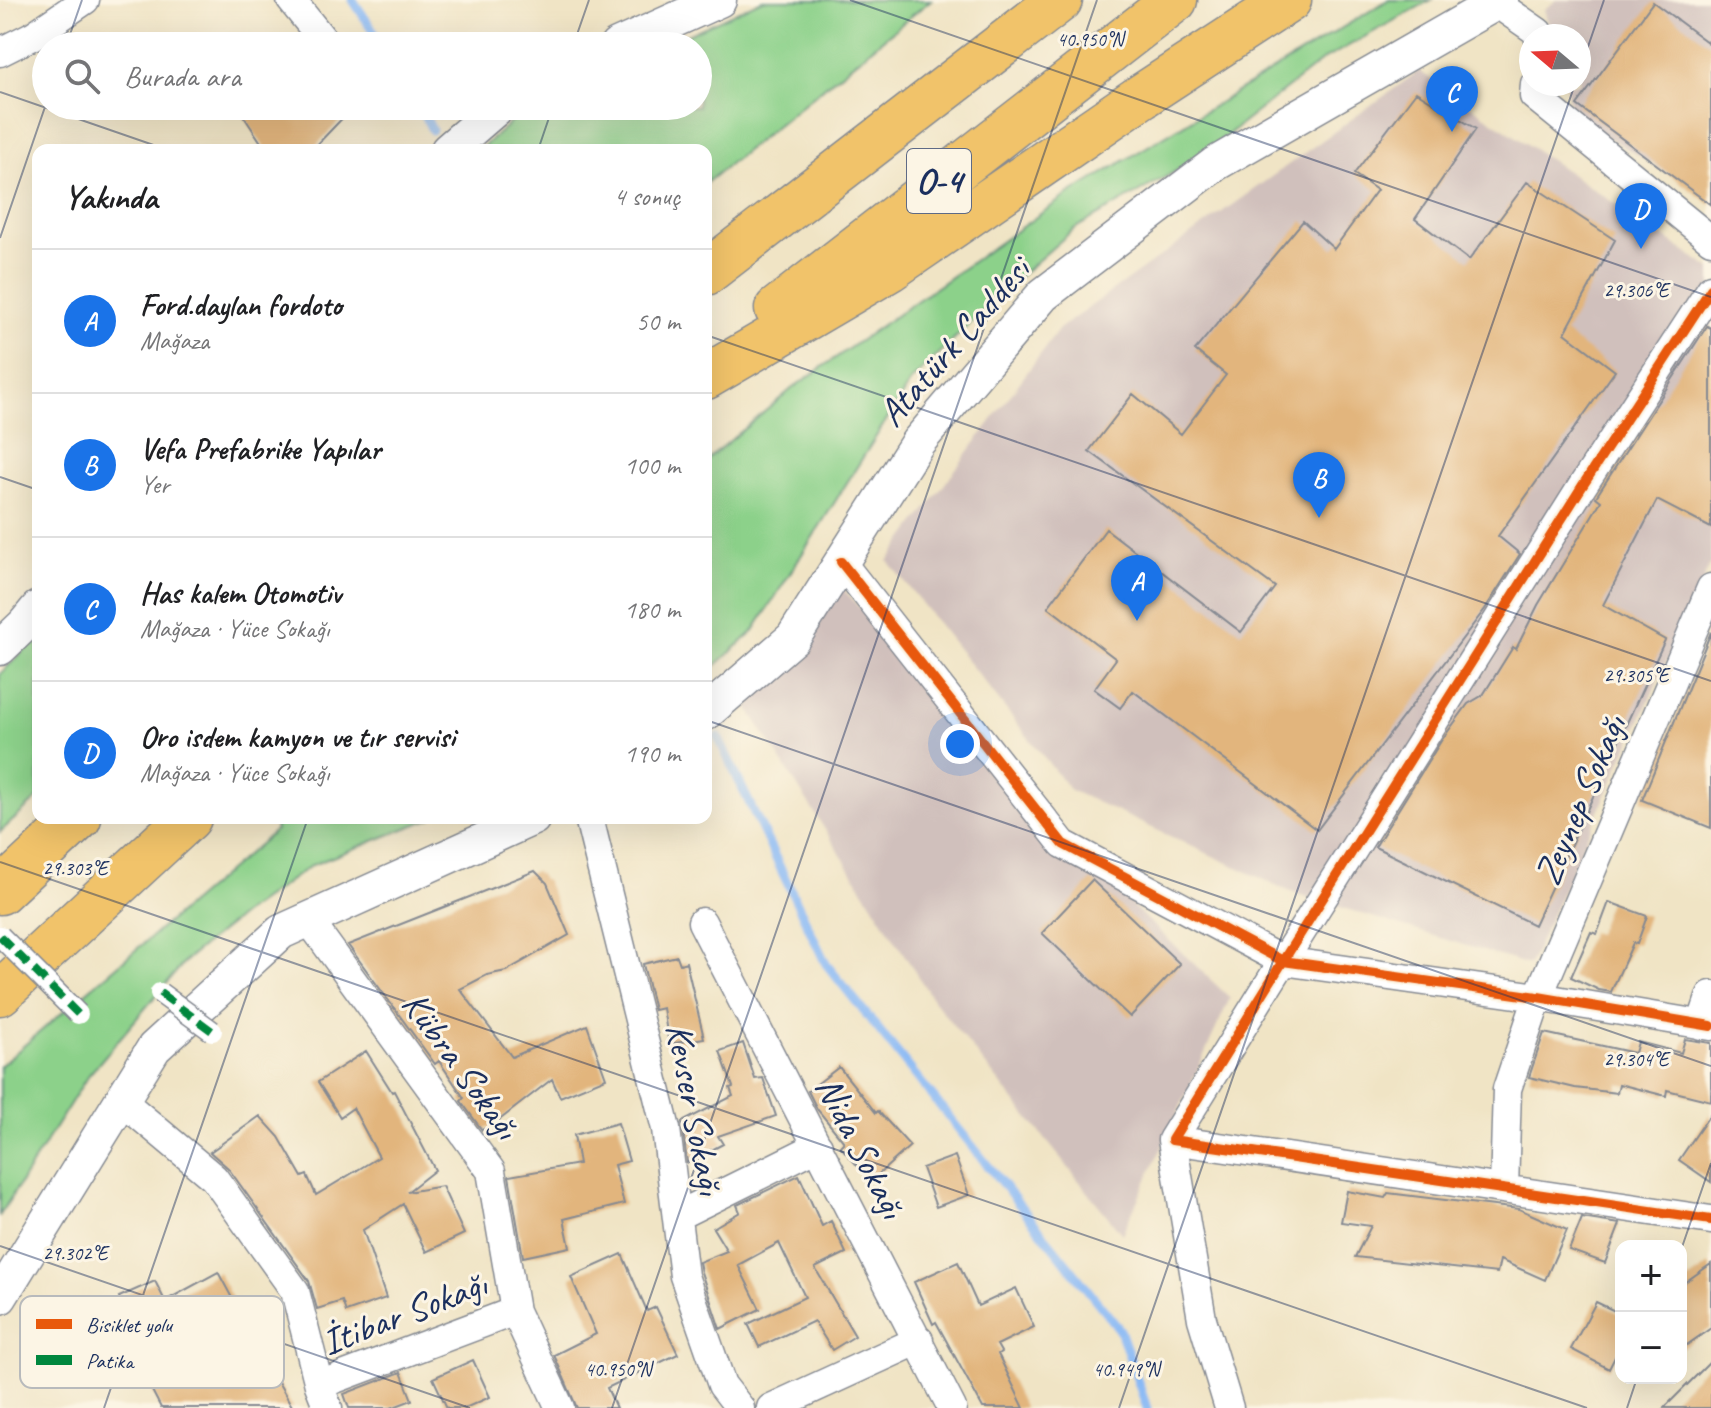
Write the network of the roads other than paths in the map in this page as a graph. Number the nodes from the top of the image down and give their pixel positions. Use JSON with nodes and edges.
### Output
{"nodes":[{"id":1,"x":85,"y":0,"type":"edge"},
{"id":2,"x":291,"y":0,"type":"edge"},
{"id":3,"x":719,"y":0,"type":"edge"},
{"id":4,"x":1060,"y":0,"type":"edge"},
{"id":5,"x":1175,"y":0,"type":"edge"},
{"id":6,"x":1289,"y":0,"type":"edge"},
{"id":7,"x":1498,"y":2,"type":"edge"},
{"id":8,"x":1527,"y":24,"type":"edge"},
{"id":9,"x":38,"y":32,"type":"edge"},
{"id":10,"x":317,"y":32,"type":"edge"},
{"id":11,"x":648,"y":32,"type":"edge"},
{"id":12,"x":32,"y":36,"type":"edge"},
{"id":13,"x":0,"y":52,"type":"edge"},
{"id":14,"x":1534,"y":96,"type":"edge"},
{"id":15,"x":483,"y":120,"type":"edge"},
{"id":16,"x":455,"y":144,"type":"edge"},
{"id":17,"x":1711,"y":240,"type":"edge"},
{"id":18,"x":712,"y":268,"type":"edge"},
{"id":19,"x":1711,"y":289,"type":"edge"},
{"id":20,"x":712,"y":361,"type":"edge"},
{"id":21,"x":712,"y":373,"type":"edge"},
{"id":22,"x":841,"y":562,"type":"junction"},
{"id":23,"x":1711,"y":588,"type":"edge"},
{"id":24,"x":32,"y":615,"type":"edge"},
{"id":25,"x":0,"y":648,"type":"edge"},
{"id":26,"x":712,"y":708,"type":"edge"},
{"id":27,"x":73,"y":824,"type":"edge"},
{"id":28,"x":183,"y":824,"type":"edge"},
{"id":29,"x":520,"y":824,"type":"edge"},
{"id":30,"x":590,"y":824,"type":"edge"},
{"id":31,"x":0,"y":892,"type":"edge"},
{"id":32,"x":308,"y":919,"type":"junction"},
{"id":33,"x":702,"y":922,"type":"dead end"},
{"id":34,"x":0,"y":936,"type":"edge"},
{"id":35,"x":1283,"y":961,"type":"junction"},
{"id":36,"x":0,"y":993,"type":"edge"},
{"id":37,"x":160,"y":993,"type":"dead end"},
{"id":38,"x":1711,"y":995,"type":"edge"},
{"id":39,"x":1538,"y":997,"type":"junction"},
{"id":40,"x":78,"y":1014,"type":"dead end"},
{"id":41,"x":1706,"y":1026,"type":"edge"},
{"id":42,"x":212,"y":1031,"type":"dead end"},
{"id":43,"x":122,"y":1101,"type":"junction"},
{"id":44,"x":1172,"y":1140,"type":"junction"},
{"id":45,"x":818,"y":1146,"type":"junction"},
{"id":46,"x":1504,"y":1189,"type":"junction"},
{"id":47,"x":677,"y":1216,"type":"junction"},
{"id":48,"x":1711,"y":1220,"type":"edge"},
{"id":49,"x":0,"y":1297,"type":"edge"},
{"id":50,"x":515,"y":1311,"type":"junction"},
{"id":51,"x":919,"y":1340,"type":"junction"},
{"id":52,"x":324,"y":1397,"type":"edge"},
{"id":53,"x":560,"y":1408,"type":"edge"},
{"id":54,"x":740,"y":1408,"type":"edge"},
{"id":55,"x":771,"y":1408,"type":"edge"},
{"id":56,"x":952,"y":1408,"type":"edge"},
{"id":57,"x":1229,"y":1408,"type":"edge"}],
"edges":[{"from":1,"to":9,"type":"street"},
{"from":2,"to":10,"type":"street"},
{"from":3,"to":11,"type":"street"},
{"from":4,"to":18,"type":"highway","number":"O-4"},
{"from":5,"to":20,"type":"highway","number":"O-4"},
{"from":6,"to":21,"type":"highway"},
{"from":7,"to":8,"type":"street"},
{"from":7,"to":22,"type":"street","name":"Atatürk Caddesi"},
{"from":12,"to":13,"type":"street"},
{"from":14,"to":17,"type":"street"},
{"from":15,"to":16,"type":"street"},
{"from":19,"to":35,"type":"street"},
{"from":22,"to":26,"type":"street","name":"Atatürk Caddesi"},
{"from":22,"to":35,"type":"street"},
{"from":23,"to":39,"type":"street","name":"Zeynep Sokağı"},
{"from":24,"to":25,"type":"street"},
{"from":27,"to":31,"type":"highway"},
{"from":28,"to":36,"type":"highway"},
{"from":29,"to":32,"type":"street"},
{"from":30,"to":47,"type":"street","name":"Kevser Sokağı"},
{"from":32,"to":43,"type":"street"},
{"from":32,"to":50,"type":"street","name":"Kübra Sokağı"},
{"from":33,"to":45,"type":"street","name":"Nida Sokağı"},
{"from":34,"to":40,"type":"street","bridge":true},
{"from":35,"to":39,"type":"street"},
{"from":35,"to":44,"type":"street"},
{"from":37,"to":42,"type":"street","bridge":true},
{"from":38,"to":41,"type":"street"},
{"from":39,"to":41,"type":"street"},
{"from":39,"to":46,"type":"street","name":"Zeynep Sokağı"},
{"from":43,"to":49,"type":"street"},
{"from":43,"to":52,"type":"street"},
{"from":44,"to":46,"type":"street"},
{"from":44,"to":57,"type":"street"},
{"from":45,"to":47,"type":"street"},
{"from":45,"to":51,"type":"street","name":"Nida Sokağı"},
{"from":46,"to":48,"type":"street"},
{"from":47,"to":54,"type":"street","name":"Kevser Sokağı"},
{"from":50,"to":52,"type":"street","name":"İtibar Sokağı"},
{"from":50,"to":53,"type":"street","name":"Kübra Sokağı"},
{"from":51,"to":55,"type":"street"},
{"from":51,"to":56,"type":"street","name":"Nida Sokağı"}]}
